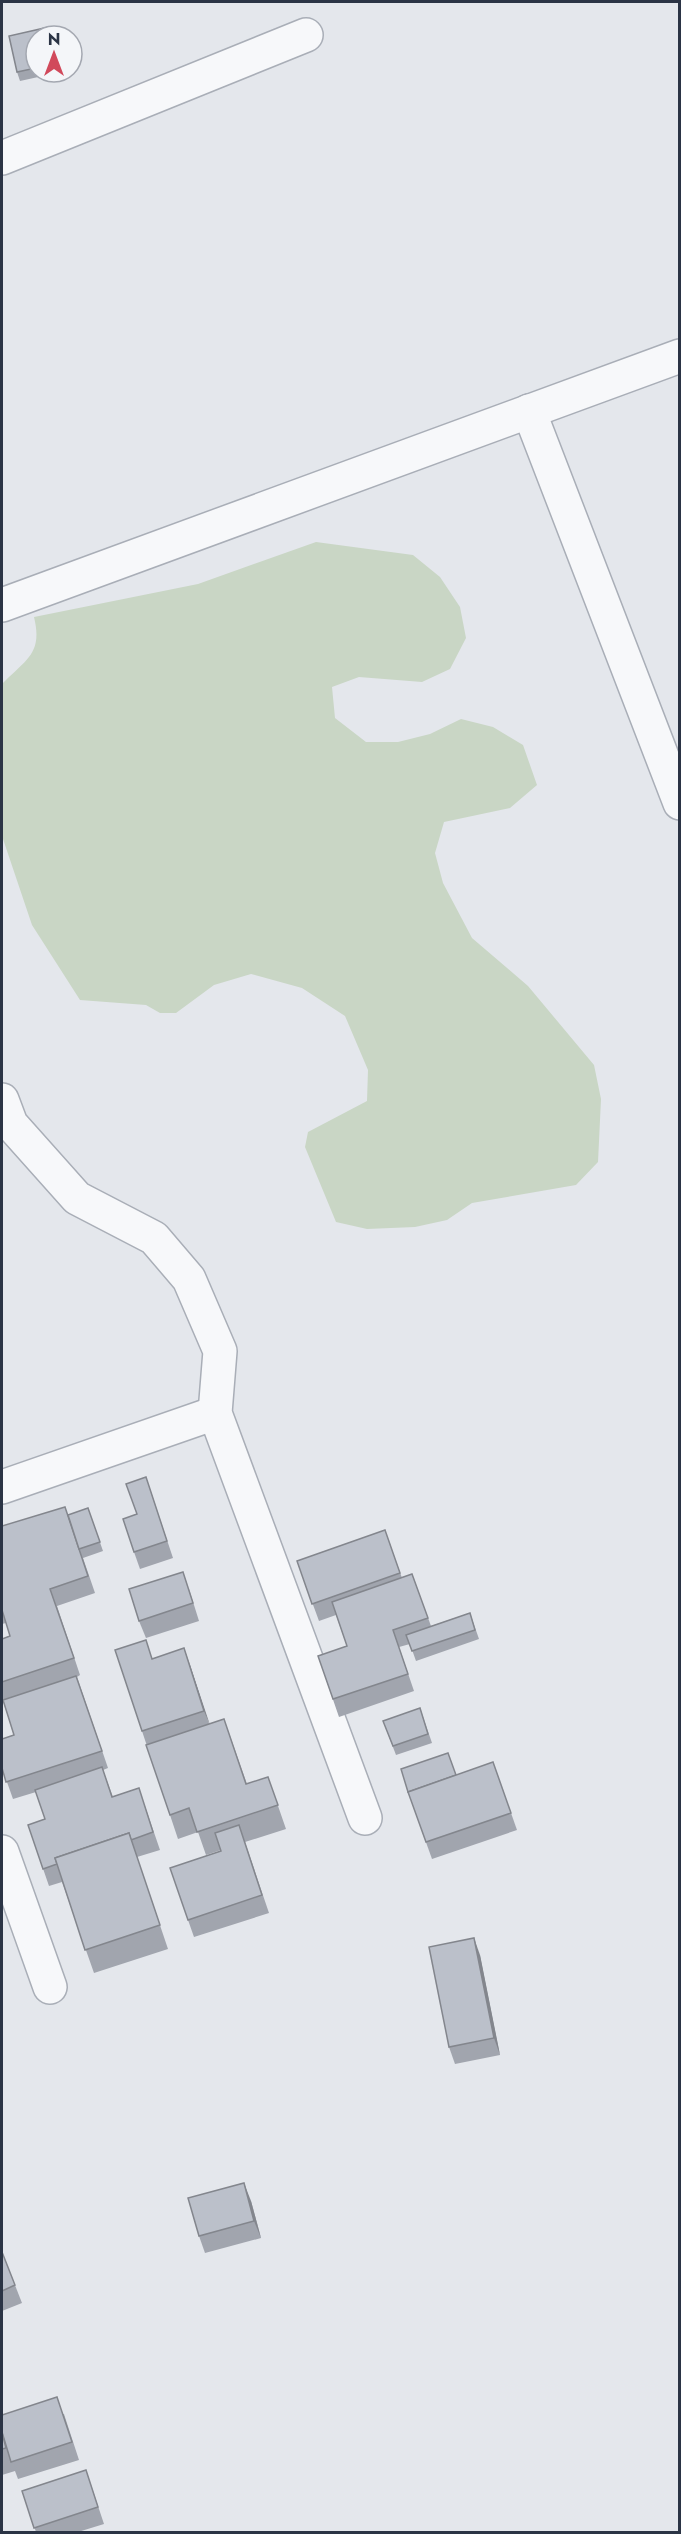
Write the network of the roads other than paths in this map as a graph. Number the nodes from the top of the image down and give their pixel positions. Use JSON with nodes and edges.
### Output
{"nodes":[{"id":1,"x":306,"y":35,"type":"dead end"},
{"id":2,"x":2,"y":158,"type":"edge"},
{"id":3,"x":680,"y":356,"type":"edge"},
{"id":4,"x":529,"y":411,"type":"junction"},
{"id":5,"x":2,"y":605,"type":"edge"},
{"id":6,"x":680,"y":803,"type":"edge"},
{"id":7,"x":2,"y":1100,"type":"edge"},
{"id":8,"x":215,"y":1413,"type":"junction"},
{"id":9,"x":2,"y":1487,"type":"edge"},
{"id":10,"x":365,"y":1818,"type":"dead end"},
{"id":11,"x":2,"y":1852,"type":"edge"},
{"id":12,"x":50,"y":1987,"type":"dead end"}],
"edges":[{"from":1,"to":2,"type":"street"},
{"from":3,"to":4,"type":"street"},
{"from":4,"to":5,"type":"street"},
{"from":4,"to":6,"type":"street"},
{"from":7,"to":8,"type":"street"},
{"from":8,"to":9,"type":"street"},
{"from":8,"to":10,"type":"street"},
{"from":11,"to":12,"type":"street"}]}
